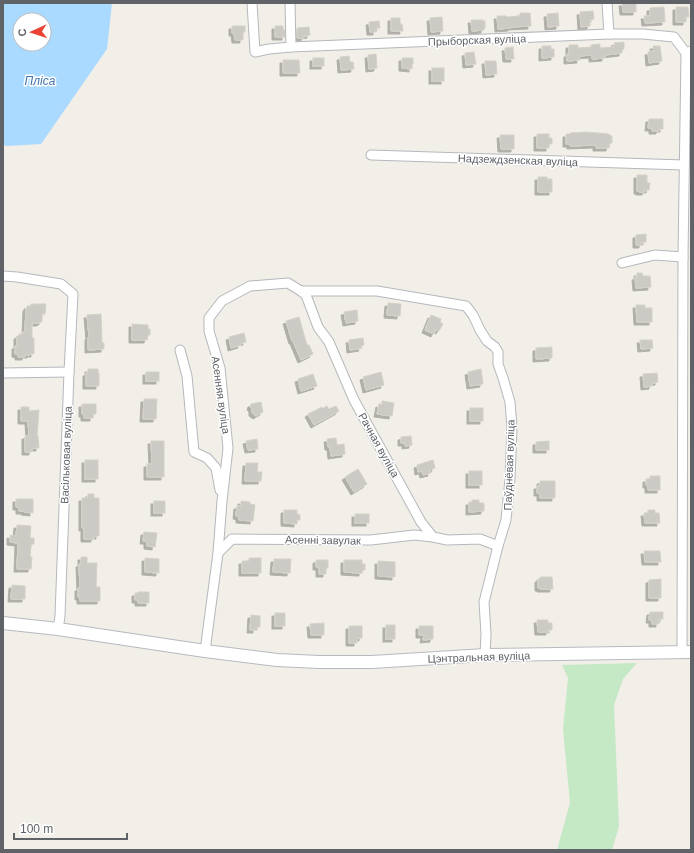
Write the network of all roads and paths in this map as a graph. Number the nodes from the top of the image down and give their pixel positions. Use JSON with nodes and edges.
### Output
{"nodes":[{"id":1,"x":252,"y":3,"type":"edge"},
{"id":2,"x":290,"y":3,"type":"edge"},
{"id":3,"x":607,"y":3,"type":"edge"},
{"id":4,"x":609,"y":34,"type":"junction"},
{"id":5,"x":292,"y":47,"type":"junction"},
{"id":6,"x":689,"y":54,"type":"edge"},
{"id":7,"x":371,"y":155,"type":"dead end"},
{"id":8,"x":684,"y":165,"type":"junction"},
{"id":9,"x":679,"y":256,"type":"junction"},
{"id":10,"x":622,"y":263,"type":"dead end"},
{"id":11,"x":3,"y":276,"type":"edge"},
{"id":12,"x":301,"y":291,"type":"junction"},
{"id":13,"x":180,"y":350,"type":"dead end"},
{"id":14,"x":69,"y":372,"type":"junction"},
{"id":15,"x":3,"y":373,"type":"edge"},
{"id":16,"x":222,"y":501,"type":"junction"},
{"id":17,"x":433,"y":537,"type":"junction"},
{"id":18,"x":498,"y":546,"type":"junction"},
{"id":19,"x":218,"y":553,"type":"junction"},
{"id":20,"x":3,"y":623,"type":"edge"},
{"id":21,"x":58,"y":630,"type":"junction"},
{"id":22,"x":205,"y":651,"type":"junction"},
{"id":23,"x":686,"y":652,"type":"edge"},
{"id":24,"x":485,"y":655,"type":"junction"}],
"edges":[{"from":1,"to":5,"type":"street","name":"Прыборская вуліца"},
{"from":2,"to":5,"type":"street"},
{"from":3,"to":4,"type":"street"},
{"from":4,"to":5,"type":"street","name":"Прыборская вуліца"},
{"from":4,"to":6,"type":"street","name":"Прыборская вуліца"},
{"from":6,"to":8,"type":"street"},
{"from":7,"to":8,"type":"street","name":"Надзеждзенская вуліца"},
{"from":8,"to":9,"type":"street"},
{"from":9,"to":10,"type":"street"},
{"from":9,"to":23,"type":"street"},
{"from":11,"to":14,"type":"street","name":"Васільковая вуліца"},
{"from":12,"to":16,"type":"street","name":"Асенняя вуліца"},
{"from":12,"to":17,"type":"street","name":"Рачная вуліца"},
{"from":12,"to":18,"type":"street","name":"Паўднёвая вуліца"},
{"from":13,"to":16,"type":"street","name":"Асенняя вуліца"},
{"from":14,"to":15,"type":"street"},
{"from":14,"to":21,"type":"street","name":"Васільковая вуліца"},
{"from":16,"to":19,"type":"street","name":"Асенняя вуліца"},
{"from":17,"to":18,"type":"street"},
{"from":17,"to":19,"type":"street","name":"Асенні завулак"},
{"from":18,"to":24,"type":"street","name":"Паўднёвая вуліца"},
{"from":19,"to":22,"type":"street","name":"Асенняя вуліца"},
{"from":20,"to":21,"type":"street","name":"Цэнтральная вуліца"},
{"from":21,"to":22,"type":"street","name":"Цэнтральная вуліца"},
{"from":22,"to":24,"type":"street","name":"Цэнтральная вуліца"},
{"from":23,"to":24,"type":"street","name":"Цэнтральная вуліца"}]}
